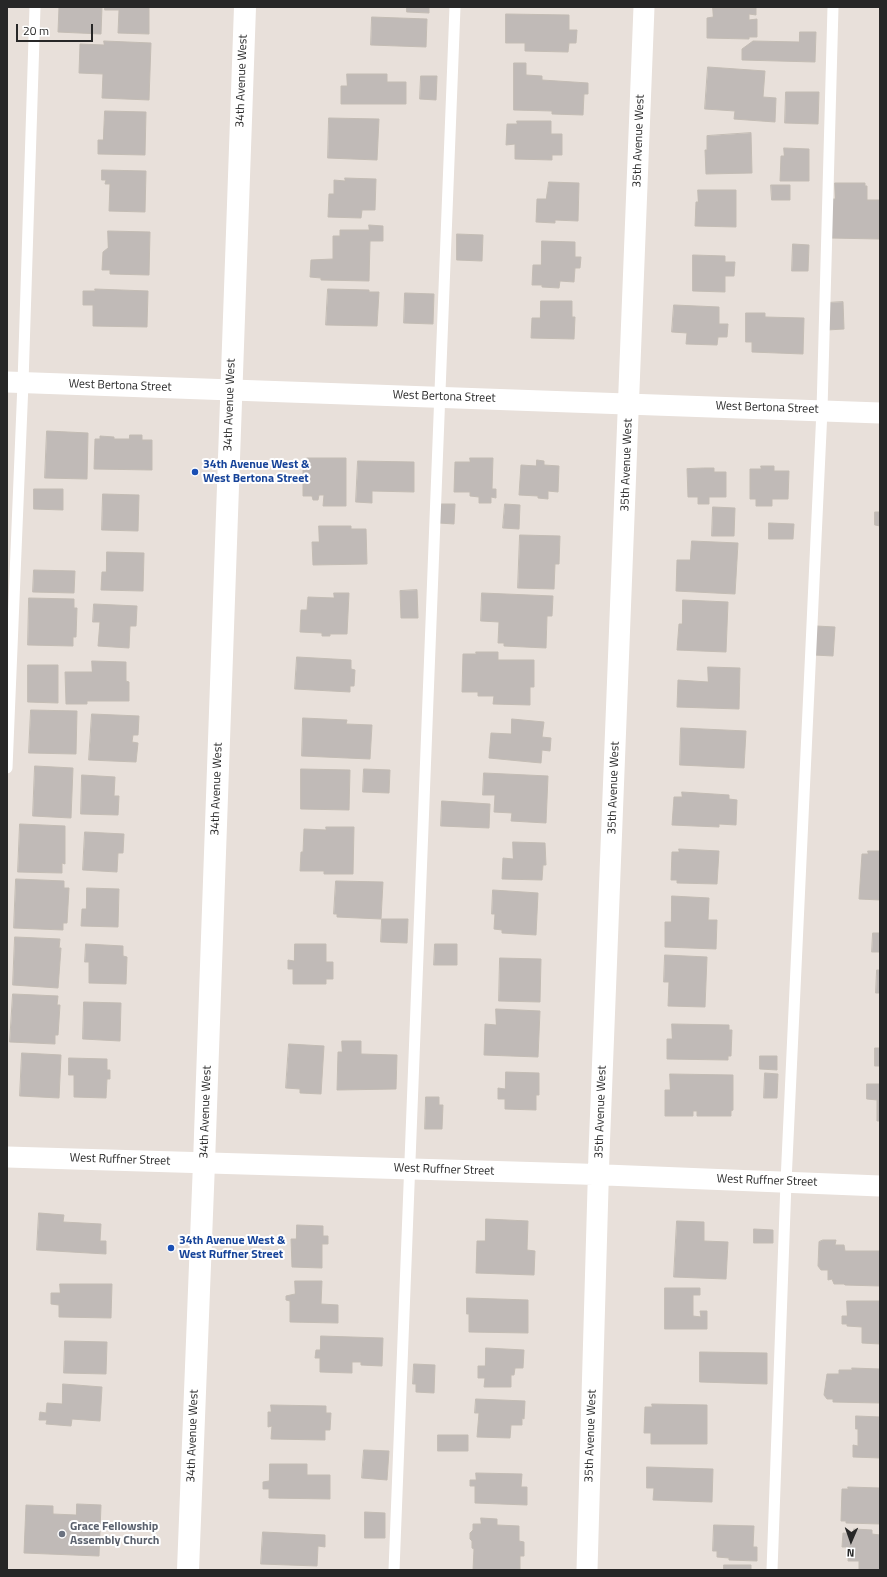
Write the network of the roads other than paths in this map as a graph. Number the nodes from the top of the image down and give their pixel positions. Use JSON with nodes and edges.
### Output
{"nodes":[{"id":1,"x":35,"y":7,"type":"edge"},
{"id":2,"x":245,"y":7,"type":"edge"},
{"id":3,"x":455,"y":7,"type":"edge"},
{"id":4,"x":644,"y":7,"type":"edge"},
{"id":5,"x":833,"y":7,"type":"edge"},
{"id":6,"x":15,"y":383,"type":"edge"},
{"id":7,"x":231,"y":390,"type":"junction"},
{"id":8,"x":441,"y":397,"type":"junction"},
{"id":9,"x":630,"y":403,"type":"junction"},
{"id":10,"x":822,"y":410,"type":"junction"},
{"id":11,"x":880,"y":413,"type":"edge"},
{"id":12,"x":7,"y":768,"type":"edge"},
{"id":13,"x":7,"y":1157,"type":"edge"},
{"id":14,"x":204,"y":1163,"type":"junction"},
{"id":15,"x":411,"y":1169,"type":"junction"},
{"id":16,"x":598,"y":1175,"type":"junction"},
{"id":17,"x":786,"y":1182,"type":"junction"},
{"id":18,"x":880,"y":1186,"type":"edge"},
{"id":19,"x":188,"y":1570,"type":"edge"},
{"id":20,"x":394,"y":1570,"type":"edge"},
{"id":21,"x":587,"y":1570,"type":"edge"},
{"id":22,"x":772,"y":1570,"type":"edge"}],
"edges":[{"from":1,"to":6,"type":"lane"},
{"from":2,"to":7,"type":"street","name":"34th Avenue West"},
{"from":3,"to":8,"type":"lane"},
{"from":4,"to":9,"type":"street","name":"35th Avenue West"},
{"from":5,"to":10,"type":"lane"},
{"from":6,"to":7,"type":"street","name":"West Bertona Street"},
{"from":6,"to":12,"type":"lane"},
{"from":7,"to":8,"type":"street","name":"West Bertona Street"},
{"from":7,"to":14,"type":"street","name":"34th Avenue West"},
{"from":8,"to":9,"type":"street","name":"West Bertona Street"},
{"from":8,"to":15,"type":"lane"},
{"from":9,"to":10,"type":"street","name":"West Bertona Street"},
{"from":9,"to":16,"type":"street","name":"35th Avenue West"},
{"from":10,"to":11,"type":"street","name":"West Bertona Street"},
{"from":10,"to":17,"type":"lane"},
{"from":13,"to":14,"type":"street","name":"West Ruffner Street"},
{"from":14,"to":15,"type":"street","name":"West Ruffner Street"},
{"from":14,"to":19,"type":"street","name":"34th Avenue West"},
{"from":15,"to":16,"type":"street","name":"West Ruffner Street"},
{"from":15,"to":20,"type":"lane"},
{"from":16,"to":17,"type":"street","name":"West Ruffner Street"},
{"from":16,"to":21,"type":"street","name":"35th Avenue West"},
{"from":17,"to":18,"type":"street","name":"West Ruffner Street"},
{"from":17,"to":22,"type":"lane"}]}
